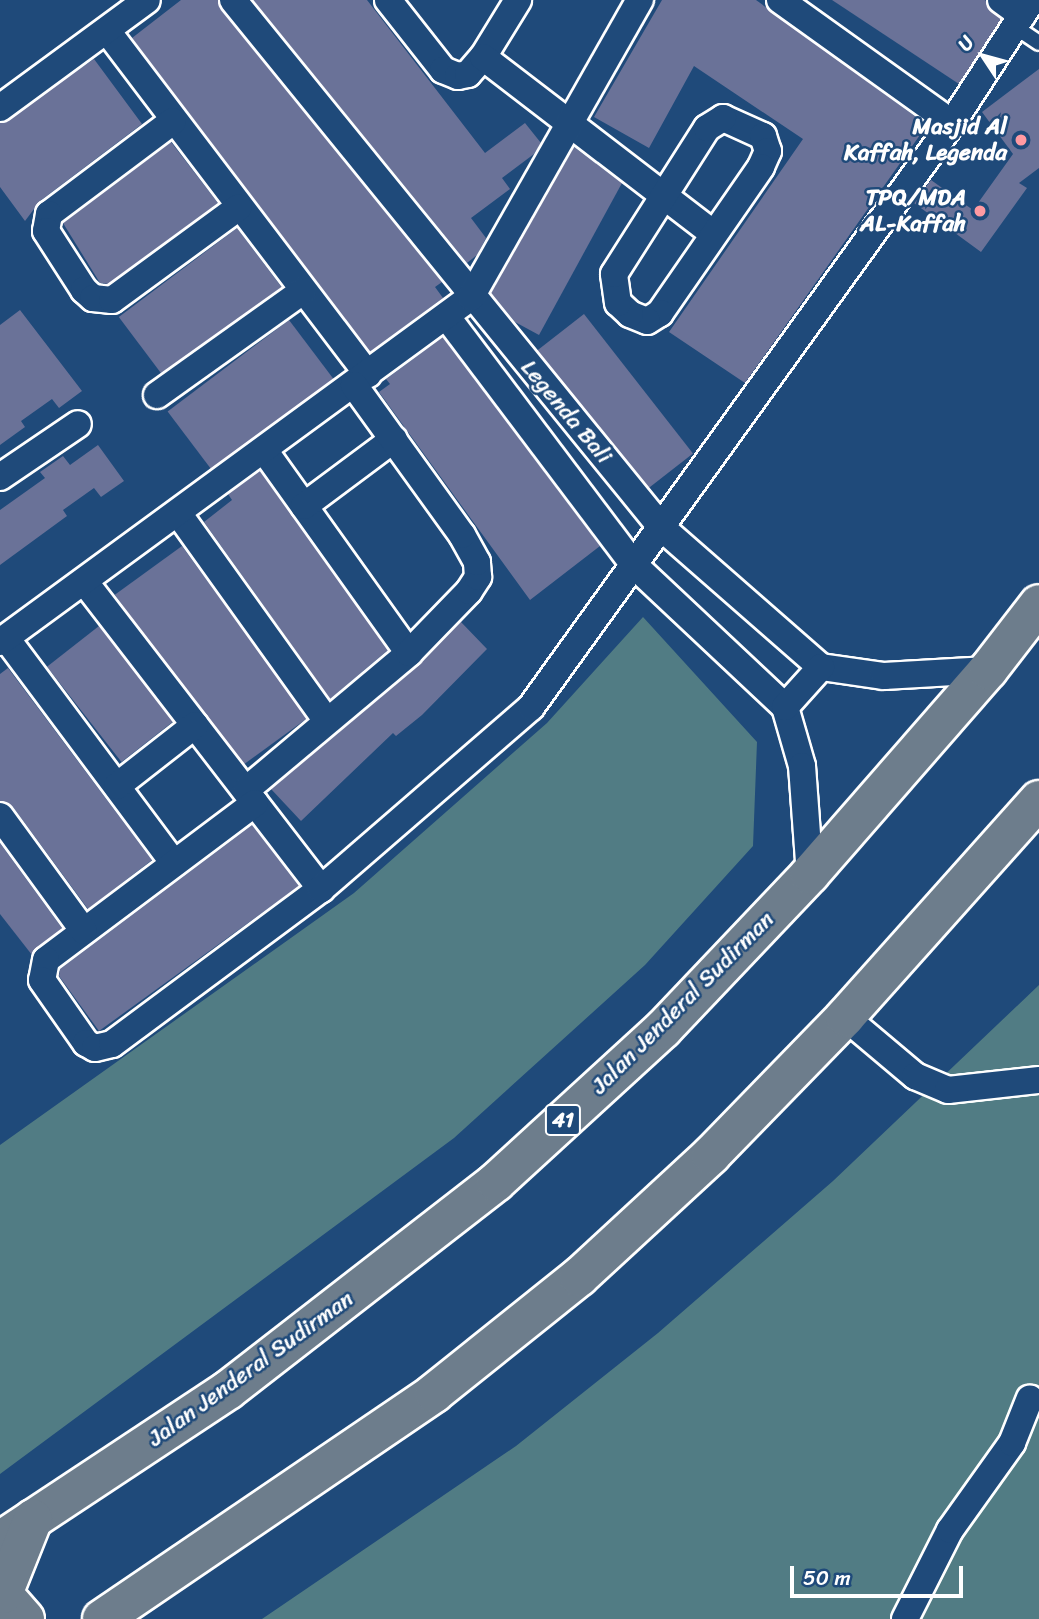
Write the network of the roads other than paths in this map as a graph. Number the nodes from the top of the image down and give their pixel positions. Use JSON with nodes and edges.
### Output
{"nodes":[{"id":1,"x":147,"y":0,"type":"edge"},
{"id":2,"x":233,"y":0,"type":"edge"},
{"id":3,"x":388,"y":0,"type":"edge"},
{"id":4,"x":518,"y":0,"type":"edge"},
{"id":5,"x":640,"y":0,"type":"edge"},
{"id":6,"x":780,"y":0,"type":"edge"},
{"id":7,"x":1017,"y":10,"type":"edge"},
{"id":8,"x":108,"y":32,"type":"junction"},
{"id":9,"x":1039,"y":43,"type":"edge"},
{"id":10,"x":483,"y":57,"type":"junction"},
{"id":11,"x":0,"y":108,"type":"edge"},
{"id":12,"x":173,"y":121,"type":"junction"},
{"id":13,"x":566,"y":123,"type":"junction"},
{"id":14,"x":952,"y":123,"type":"junction"},
{"id":15,"x":664,"y":195,"type":"junction"},
{"id":16,"x":239,"y":206,"type":"junction"},
{"id":17,"x":714,"y":234,"type":"junction"},
{"id":18,"x":303,"y":291,"type":"junction"},
{"id":19,"x":471,"y":297,"type":"junction"},
{"id":20,"x":447,"y":317,"type":"junction"},
{"id":21,"x":361,"y":380,"type":"junction"},
{"id":22,"x":157,"y":395,"type":"dead end"},
{"id":23,"x":78,"y":424,"type":"dead end"},
{"id":24,"x":394,"y":439,"type":"junction"},
{"id":25,"x":264,"y":450,"type":"junction"},
{"id":26,"x":0,"y":477,"type":"edge"},
{"id":27,"x":304,"y":506,"type":"junction"},
{"id":28,"x":178,"y":513,"type":"junction"},
{"id":29,"x":663,"y":528,"type":"junction"},
{"id":30,"x":634,"y":565,"type":"junction"},
{"id":31,"x":84,"y":581,"type":"junction"},
{"id":32,"x":1039,"y":604,"type":"edge"},
{"id":33,"x":3,"y":640,"type":"edge"},
{"id":34,"x":409,"y":653,"type":"junction"},
{"id":35,"x":821,"y":667,"type":"junction"},
{"id":36,"x":988,"y":670,"type":"junction"},
{"id":37,"x":785,"y":707,"type":"junction"},
{"id":38,"x":326,"y":720,"type":"junction"},
{"id":39,"x":195,"y":725,"type":"junction"},
{"id":40,"x":117,"y":786,"type":"junction"},
{"id":41,"x":250,"y":796,"type":"junction"},
{"id":42,"x":1039,"y":800,"type":"edge"},
{"id":43,"x":0,"y":816,"type":"edge"},
{"id":44,"x":174,"y":863,"type":"junction"},
{"id":45,"x":810,"y":874,"type":"junction"},
{"id":46,"x":321,"y":889,"type":"junction"},
{"id":47,"x":84,"y":931,"type":"junction"},
{"id":48,"x":845,"y":1017,"type":"junction"},
{"id":49,"x":1039,"y":1080,"type":"edge"},
{"id":50,"x":1030,"y":1398,"type":"dead end"},
{"id":51,"x":33,"y":1519,"type":"junction"},
{"id":52,"x":0,"y":1541,"type":"edge"},
{"id":53,"x":25,"y":1619,"type":"edge"},
{"id":54,"x":102,"y":1619,"type":"edge"},
{"id":55,"x":905,"y":1619,"type":"edge"}],
"edges":[{"from":1,"to":8,"type":"street"},
{"from":2,"to":19,"type":"street","name":"Legenda Bali"},
{"from":3,"to":10,"type":"street"},
{"from":4,"to":10,"type":"street"},
{"from":5,"to":13,"type":"street"},
{"from":6,"to":14,"type":"street"},
{"from":7,"to":9,"type":"lane"},
{"from":7,"to":14,"type":"street"},
{"from":8,"to":11,"type":"street"},
{"from":8,"to":12,"type":"street"},
{"from":10,"to":13,"type":"street"},
{"from":12,"to":16,"type":"street"},
{"from":12,"to":16,"type":"street"},
{"from":13,"to":15,"type":"street"},
{"from":13,"to":19,"type":"street"},
{"from":14,"to":29,"type":"street"},
{"from":15,"to":17,"type":"street"},
{"from":15,"to":17,"type":"street"},
{"from":15,"to":17,"type":"street"},
{"from":16,"to":18,"type":"street"},
{"from":18,"to":21,"type":"street"},
{"from":18,"to":22,"type":"street"},
{"from":19,"to":20,"type":"street"},
{"from":19,"to":29,"type":"street","name":"Legenda Bali"},
{"from":20,"to":21,"type":"street"},
{"from":20,"to":30,"type":"street","name":"Legenda Bali"},
{"from":21,"to":24,"type":"street"},
{"from":21,"to":25,"type":"street"},
{"from":23,"to":26,"type":"street"},
{"from":24,"to":27,"type":"street"},
{"from":24,"to":34,"type":"street"},
{"from":25,"to":27,"type":"street"},
{"from":25,"to":28,"type":"street"},
{"from":27,"to":34,"type":"street"},
{"from":28,"to":31,"type":"street"},
{"from":28,"to":38,"type":"street"},
{"from":29,"to":30,"type":"street"},
{"from":29,"to":35,"type":"street","name":"Legenda Bali"},
{"from":30,"to":37,"type":"street","name":"Legenda Bali"},
{"from":30,"to":46,"type":"street"},
{"from":31,"to":33,"type":"street"},
{"from":31,"to":39,"type":"street"},
{"from":32,"to":36,"type":"highway","name":"Jalan Jenderal Sudirman","number":"41"},
{"from":33,"to":40,"type":"street"},
{"from":34,"to":38,"type":"street"},
{"from":35,"to":36,"type":"street"},
{"from":35,"to":37,"type":"street"},
{"from":36,"to":45,"type":"highway","name":"Jalan Jenderal Sudirman","number":"41"},
{"from":37,"to":45,"type":"street"},
{"from":38,"to":41,"type":"street"},
{"from":39,"to":40,"type":"street"},
{"from":39,"to":41,"type":"street"},
{"from":40,"to":44,"type":"street"},
{"from":41,"to":44,"type":"street"},
{"from":41,"to":46,"type":"street"},
{"from":42,"to":48,"type":"highway"},
{"from":43,"to":47,"type":"street"},
{"from":44,"to":47,"type":"street"},
{"from":45,"to":51,"type":"highway","name":"Jalan Jenderal Sudirman","number":"41"},
{"from":46,"to":47,"type":"street"},
{"from":48,"to":49,"type":"street"},
{"from":48,"to":54,"type":"highway"},
{"from":50,"to":55,"type":"street"},
{"from":51,"to":52,"type":"highway","name":"Jalan Jenderal Sudirman","number":"41"},
{"from":51,"to":53,"type":"highway"}]}
